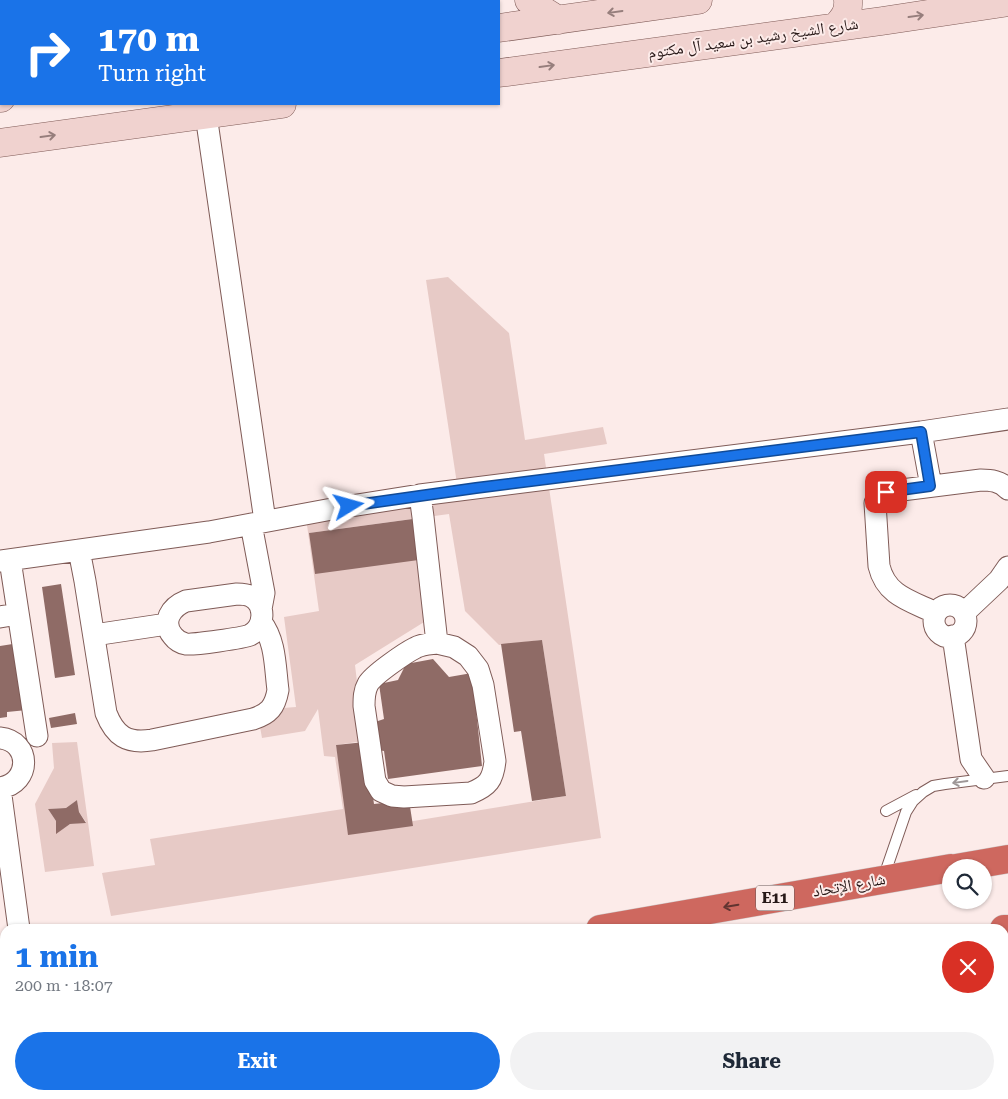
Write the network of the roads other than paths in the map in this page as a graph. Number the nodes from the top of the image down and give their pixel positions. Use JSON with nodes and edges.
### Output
{"nodes":[{"id":1,"x":529,"y":0,"type":"edge"},
{"id":2,"x":698,"y":0,"type":"edge"},
{"id":3,"x":848,"y":0,"type":"edge"},
{"id":4,"x":1008,"y":2,"type":"edge"},
{"id":5,"x":874,"y":10,"type":"edge"},
{"id":6,"x":558,"y":20,"type":"junction"},
{"id":7,"x":836,"y":27,"type":"junction"},
{"id":8,"x":500,"y":28,"type":"edge"},
{"id":9,"x":500,"y":73,"type":"edge"},
{"id":10,"x":274,"y":105,"type":"edge"},
{"id":11,"x":135,"y":113,"type":"edge"},
{"id":12,"x":206,"y":114,"type":"junction"},
{"id":13,"x":0,"y":143,"type":"edge"},
{"id":14,"x":1008,"y":419,"type":"edge"},
{"id":15,"x":921,"y":432,"type":"junction"},
{"id":16,"x":930,"y":486,"type":"junction"},
{"id":17,"x":1008,"y":489,"type":"edge"},
{"id":18,"x":420,"y":495,"type":"junction"},
{"id":19,"x":258,"y":522,"type":"junction"},
{"id":20,"x":79,"y":550,"type":"junction"},
{"id":21,"x":5,"y":561,"type":"edge"},
{"id":22,"x":1008,"y":567,"type":"edge"},
{"id":23,"x":936,"y":613,"type":"junction"},
{"id":24,"x":964,"y":613,"type":"junction"},
{"id":25,"x":261,"y":615,"type":"junction"},
{"id":26,"x":9,"y":616,"type":"edge"},
{"id":27,"x":167,"y":624,"type":"junction"},
{"id":28,"x":94,"y":635,"type":"junction"},
{"id":29,"x":953,"y":636,"type":"junction"},
{"id":30,"x":437,"y":643,"type":"junction"},
{"id":31,"x":37,"y":736,"type":"dead end"},
{"id":32,"x":0,"y":738,"type":"edge"},
{"id":33,"x":1008,"y":776,"type":"edge"},
{"id":34,"x":984,"y":778,"type":"junction"},
{"id":35,"x":0,"y":788,"type":"edge"},
{"id":36,"x":922,"y":792,"type":"junction"},
{"id":37,"x":886,"y":811,"type":"dead end"},
{"id":38,"x":1008,"y":859,"type":"edge"},
{"id":39,"x":992,"y":862,"type":"edge"},
{"id":40,"x":942,"y":869,"type":"edge"},
{"id":41,"x":883,"y":879,"type":"junction"},
{"id":42,"x":18,"y":924,"type":"edge"},
{"id":43,"x":628,"y":924,"type":"edge"}],
"edges":[{"from":1,"to":6,"type":"street"},
{"from":2,"to":6,"type":"street","one_way":true},
{"from":3,"to":7,"type":"street"},
{"from":5,"to":4,"type":"street","name":"شارع الشيخ رشيد بن سعيد آل مكتوم","one_way":true},
{"from":5,"to":7,"type":"street","name":"شارع الشيخ رشيد بن سعيد آل مكتوم"},
{"from":6,"to":8,"type":"street"},
{"from":9,"to":7,"type":"street","name":"شارع الشيخ رشيد بن سعيد آل مكتوم","one_way":true},
{"from":10,"to":12,"type":"street"},
{"from":11,"to":12,"type":"street"},
{"from":13,"to":11,"type":"street","one_way":true},
{"from":12,"to":19,"type":"street"},
{"from":14,"to":15,"type":"street"},
{"from":15,"to":16,"type":"street"},
{"from":15,"to":18,"type":"street"},
{"from":16,"to":17,"type":"street"},
{"from":16,"to":23,"type":"street"},
{"from":18,"to":19,"type":"street"},
{"from":18,"to":30,"type":"street"},
{"from":19,"to":20,"type":"street"},
{"from":19,"to":25,"type":"street"},
{"from":20,"to":21,"type":"street"},
{"from":20,"to":28,"type":"street"},
{"from":21,"to":26,"type":"street"},
{"from":22,"to":24,"type":"street"},
{"from":23,"to":24,"type":"street"},
{"from":23,"to":29,"type":"street"},
{"from":24,"to":29,"type":"street"},
{"from":25,"to":27,"type":"street"},
{"from":25,"to":27,"type":"street"},
{"from":25,"to":28,"type":"street"},
{"from":26,"to":31,"type":"street"},
{"from":27,"to":28,"type":"street"},
{"from":29,"to":34,"type":"street"},
{"from":30,"to":30,"type":"street"},
{"from":32,"to":35,"type":"street"},
{"from":33,"to":34,"type":"lane"},
{"from":34,"to":36,"type":"lane","one_way":true},
{"from":35,"to":42,"type":"street"},
{"from":36,"to":37,"type":"lane"},
{"from":36,"to":41,"type":"lane"},
{"from":38,"to":39,"type":"highway"},
{"from":40,"to":41,"type":"highway","name":"شارع الإتحاد","number":"E11"},
{"from":41,"to":43,"type":"highway","name":"شارع الإتحاد","number":"E11","one_way":true}]}
